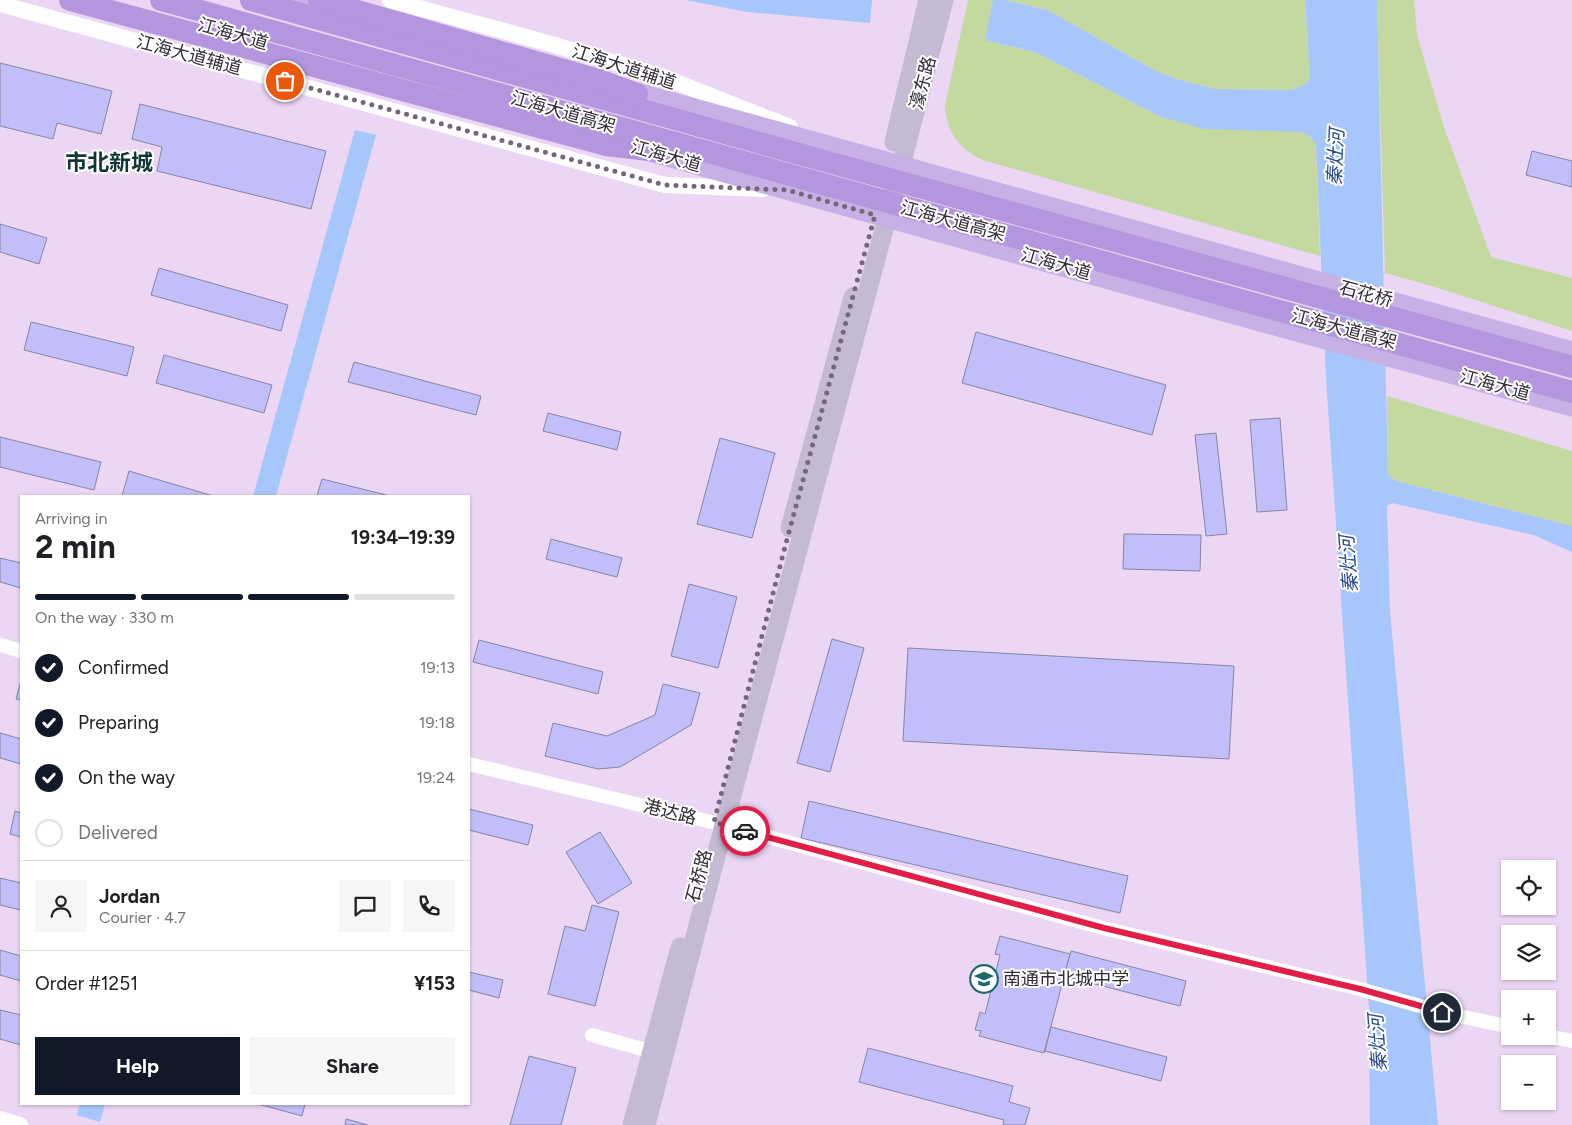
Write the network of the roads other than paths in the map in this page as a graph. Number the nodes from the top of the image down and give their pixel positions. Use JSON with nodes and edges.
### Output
{"nodes":[{"id":1,"x":70,"y":0,"type":"edge"},
{"id":2,"x":112,"y":0,"type":"edge"},
{"id":3,"x":161,"y":0,"type":"edge"},
{"id":4,"x":251,"y":0,"type":"edge"},
{"id":5,"x":301,"y":0,"type":"edge"},
{"id":6,"x":319,"y":0,"type":"edge"},
{"id":7,"x":390,"y":0,"type":"edge"},
{"id":8,"x":928,"y":0,"type":"edge"},
{"id":9,"x":944,"y":0,"type":"edge"},
{"id":10,"x":0,"y":4,"type":"edge"},
{"id":11,"x":852,"y":153,"type":"junction"},
{"id":12,"x":810,"y":157,"type":"junction"},
{"id":13,"x":736,"y":160,"type":"junction"},
{"id":14,"x":896,"y":165,"type":"junction"},
{"id":15,"x":787,"y":190,"type":"junction"},
{"id":16,"x":881,"y":216,"type":"junction"},
{"id":17,"x":1572,"y":352,"type":"edge"},
{"id":18,"x":1572,"y":367,"type":"edge"},
{"id":19,"x":1572,"y":392,"type":"edge"},
{"id":20,"x":1572,"y":406,"type":"edge"},
{"id":21,"x":0,"y":645,"type":"edge"},
{"id":22,"x":20,"y":651,"type":"edge"},
{"id":23,"x":470,"y":764,"type":"edge"},
{"id":24,"x":719,"y":824,"type":"junction"},
{"id":25,"x":1501,"y":1025,"type":"edge"},
{"id":26,"x":592,"y":1035,"type":"dead end"},
{"id":27,"x":1556,"y":1038,"type":"edge"},
{"id":28,"x":1572,"y":1041,"type":"edge"},
{"id":29,"x":658,"y":1054,"type":"junction"},
{"id":30,"x":0,"y":1119,"type":"edge"},
{"id":31,"x":20,"y":1125,"type":"edge"},
{"id":32,"x":632,"y":1125,"type":"edge"},
{"id":33,"x":646,"y":1125,"type":"edge"}],
"edges":[{"from":1,"to":13,"type":"highway"},
{"from":2,"to":15,"type":"main road","name":"江海大道"},
{"from":3,"to":13,"type":"highway","name":"江海大道高架"},
{"from":4,"to":12,"type":"highway","name":"江海大道高架"},
{"from":5,"to":11,"type":"main road"},
{"from":6,"to":12,"type":"highway"},
{"from":7,"to":11,"type":"street","name":"江海大道辅道"},
{"from":8,"to":14,"type":"main road","name":"濠东路"},
{"from":9,"to":14,"type":"main road","name":"濠东路"},
{"from":10,"to":15,"type":"street","name":"江海大道辅道"},
{"from":11,"to":14,"type":"main road"},
{"from":12,"to":18,"type":"highway","name":"江海大道高架"},
{"from":13,"to":19,"type":"highway","name":"江海大道高架"},
{"from":14,"to":16,"type":"main road","name":"石桥路"},
{"from":14,"to":17,"type":"main road","name":"石花桥"},
{"from":15,"to":16,"type":"main road","name":"江海大道"},
{"from":16,"to":20,"type":"main road","name":"江海大道"},
{"from":16,"to":24,"type":"main road","name":"石桥路"},
{"from":21,"to":22,"type":"street"},
{"from":23,"to":24,"type":"street","name":"港达路"},
{"from":24,"to":25,"type":"street","name":"港达路"},
{"from":24,"to":29,"type":"main road","name":"石桥路"},
{"from":26,"to":29,"type":"street"},
{"from":27,"to":28,"type":"street"},
{"from":29,"to":32,"type":"main road","name":"石桥路"},
{"from":29,"to":33,"type":"main road","name":"石桥路"},
{"from":30,"to":31,"type":"street"}]}
